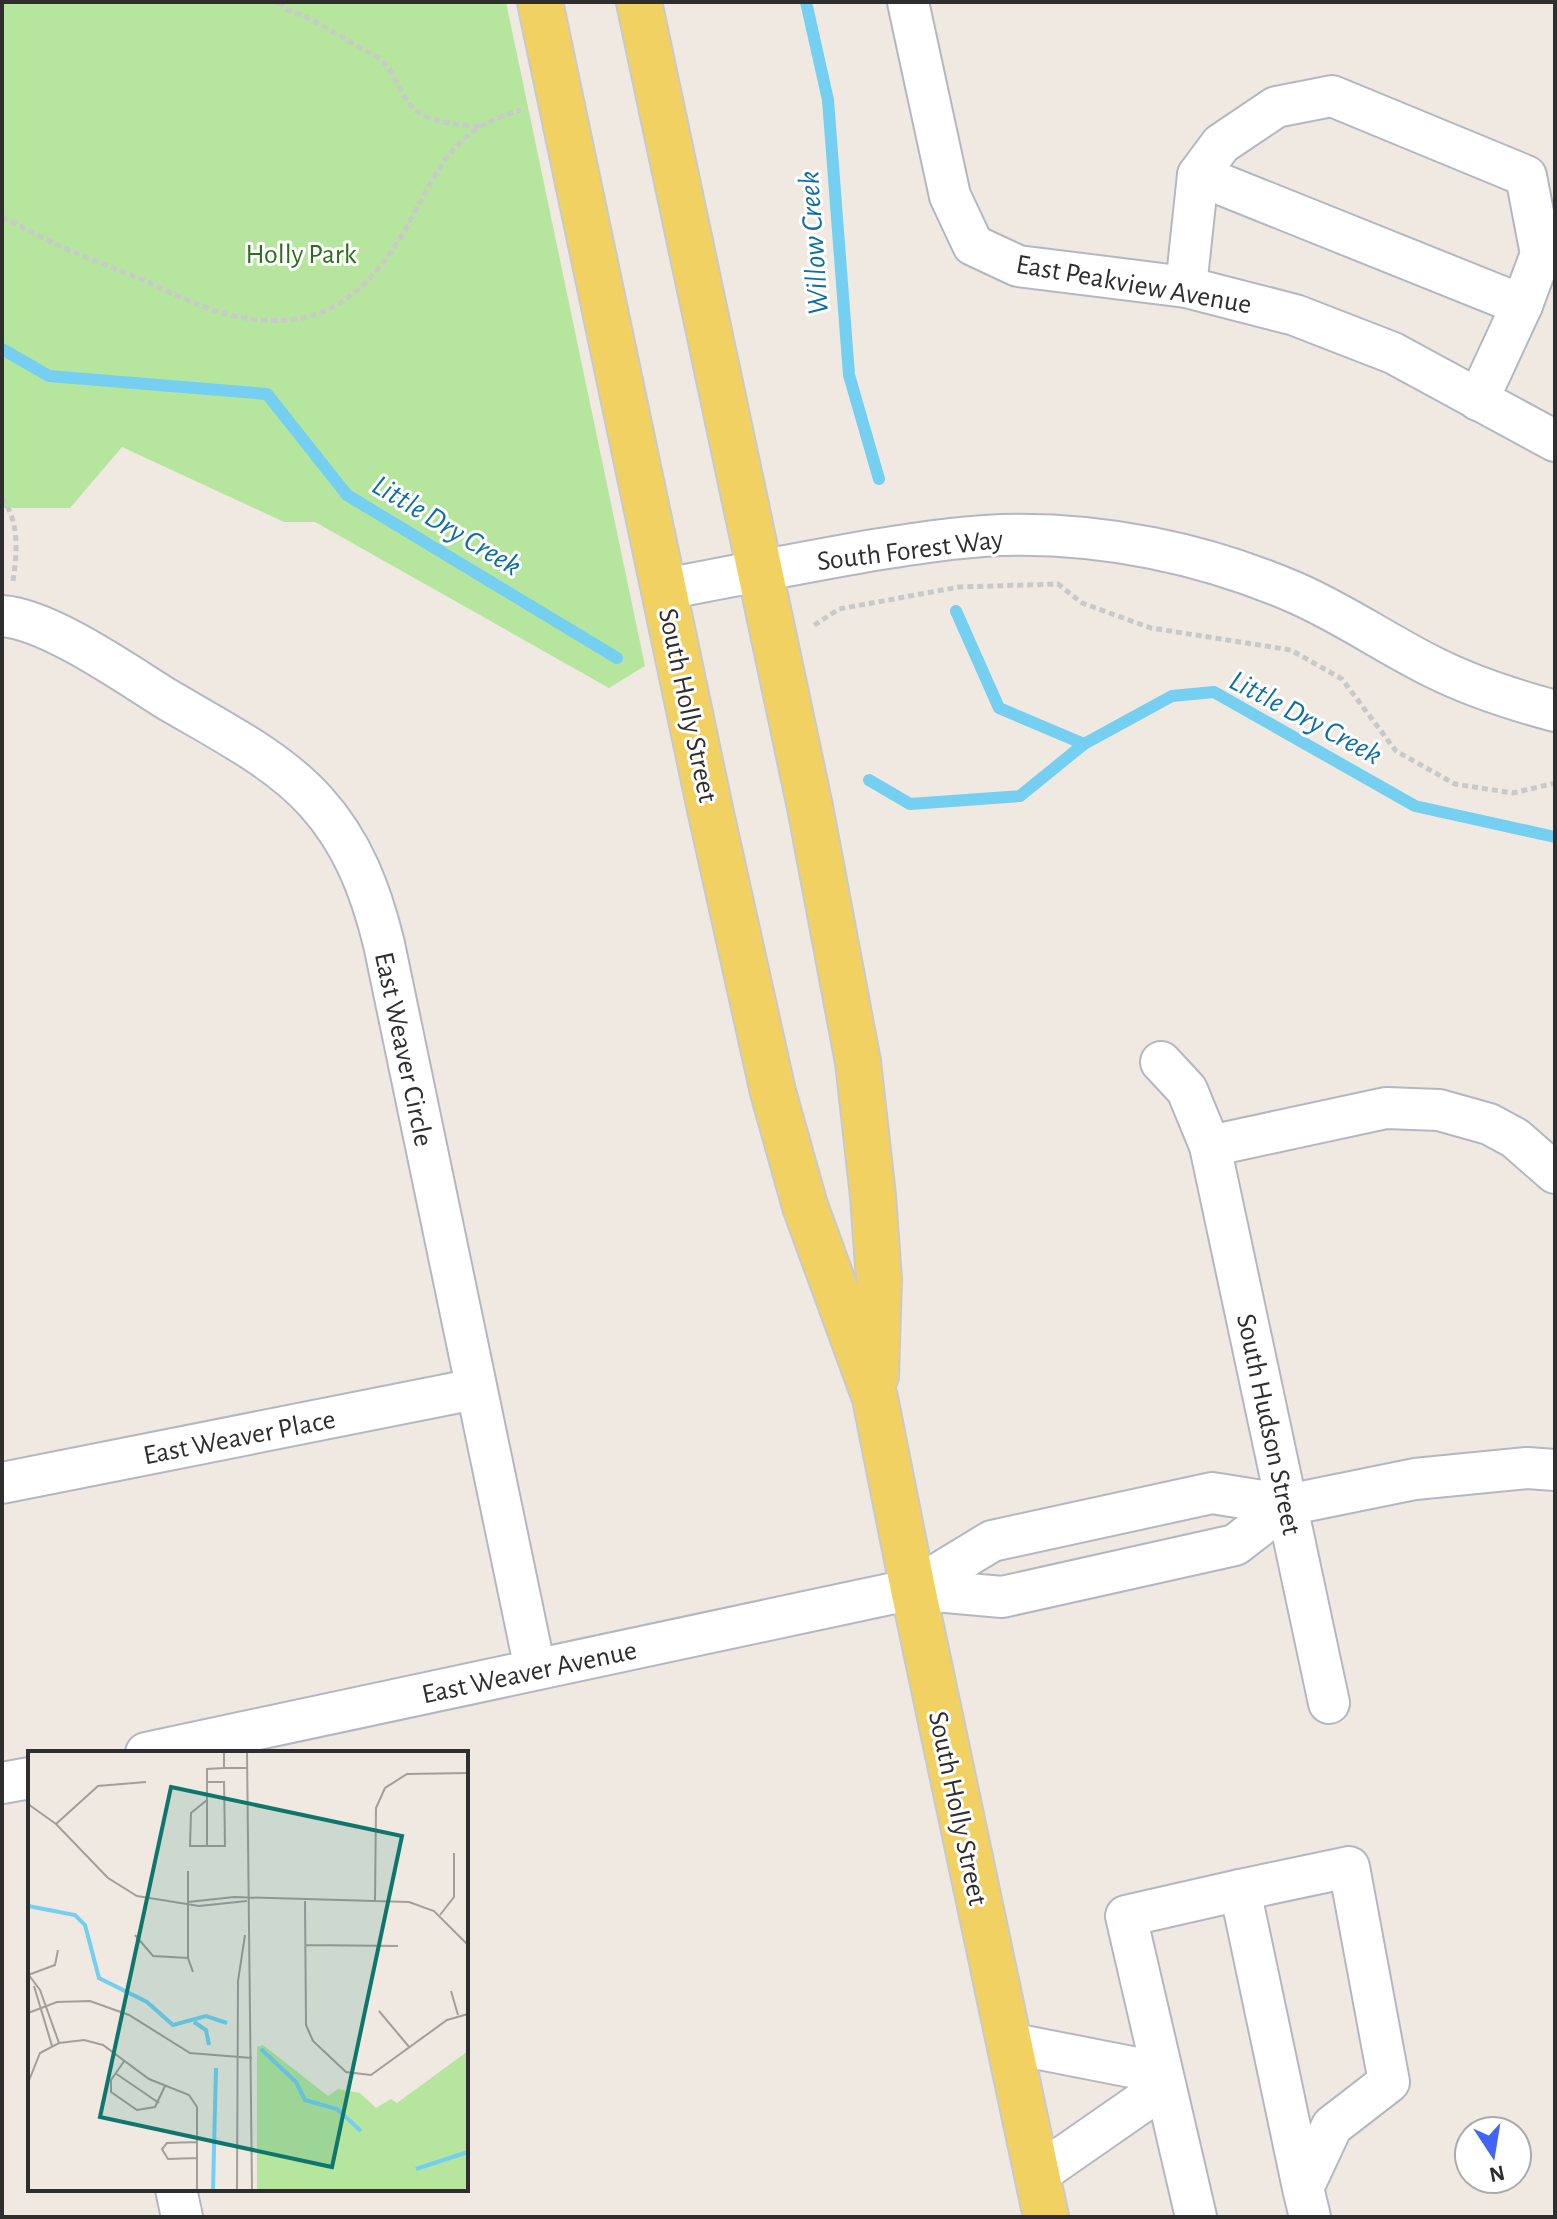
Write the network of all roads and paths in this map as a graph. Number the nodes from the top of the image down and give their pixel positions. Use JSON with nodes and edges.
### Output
{"nodes":[{"id":1,"x":279,"y":2,"type":"edge"},
{"id":2,"x":540,"y":2,"type":"edge"},
{"id":3,"x":639,"y":2,"type":"edge"},
{"id":4,"x":908,"y":2,"type":"edge"},
{"id":5,"x":506,"y":114,"type":"dead end"},
{"id":6,"x":480,"y":127,"type":"junction"},
{"id":7,"x":1198,"y":175,"type":"junction"},
{"id":8,"x":2,"y":217,"type":"edge"},
{"id":9,"x":1186,"y":287,"type":"junction"},
{"id":10,"x":1522,"y":305,"type":"junction"},
{"id":11,"x":1478,"y":400,"type":"junction"},
{"id":12,"x":1555,"y":441,"type":"edge"},
{"id":13,"x":2,"y":498,"type":"edge"},
{"id":14,"x":782,"y":566,"type":"junction"},
{"id":15,"x":665,"y":589,"type":"junction"},
{"id":16,"x":5,"y":616,"type":"edge"},
{"id":17,"x":1555,"y":711,"type":"edge"},
{"id":18,"x":1555,"y":783,"type":"edge"},
{"id":19,"x":1161,"y":1062,"type":"dead end"},
{"id":20,"x":1210,"y":1146,"type":"junction"},
{"id":21,"x":1555,"y":1173,"type":"edge"},
{"id":22,"x":475,"y":1389,"type":"junction"},
{"id":23,"x":875,"y":1398,"type":"junction"},
{"id":24,"x":1555,"y":1470,"type":"edge"},
{"id":25,"x":2,"y":1483,"type":"edge"},
{"id":26,"x":1287,"y":1505,"type":"junction"},
{"id":27,"x":913,"y":1589,"type":"junction"},
{"id":28,"x":535,"y":1669,"type":"junction"},
{"id":29,"x":1329,"y":1703,"type":"dead end"},
{"id":30,"x":155,"y":1751,"type":"edge"},
{"id":31,"x":28,"y":1778,"type":"edge"},
{"id":32,"x":2,"y":1783,"type":"edge"},
{"id":33,"x":1240,"y":1890,"type":"junction"},
{"id":34,"x":1009,"y":2043,"type":"junction"},
{"id":35,"x":1164,"y":2080,"type":"junction"},
{"id":36,"x":1037,"y":2175,"type":"junction"},
{"id":37,"x":176,"y":2191,"type":"edge"},
{"id":38,"x":1306,"y":2203,"type":"edge"},
{"id":39,"x":182,"y":2217,"type":"edge"},
{"id":40,"x":1046,"y":2217,"type":"edge"},
{"id":41,"x":1196,"y":2217,"type":"edge"}],
"edges":[{"from":1,"to":6,"type":"path"},
{"from":2,"to":15,"type":"main road","name":"South Holly Street"},
{"from":3,"to":14,"type":"main road","name":"South Holly Street"},
{"from":4,"to":9,"type":"street","name":"East Peakview Avenue"},
{"from":5,"to":6,"type":"path"},
{"from":6,"to":8,"type":"path"},
{"from":7,"to":9,"type":"street"},
{"from":7,"to":10,"type":"street"},
{"from":7,"to":10,"type":"street"},
{"from":9,"to":11,"type":"street","name":"East Peakview Avenue"},
{"from":10,"to":11,"type":"street"},
{"from":11,"to":12,"type":"street","name":"East Peakview Avenue"},
{"from":13,"to":16,"type":"path"},
{"from":14,"to":15,"type":"street","name":"South Forest Way"},
{"from":14,"to":17,"type":"street","name":"South Forest Way"},
{"from":14,"to":18,"type":"path"},
{"from":14,"to":23,"type":"main road","name":"South Holly Street"},
{"from":15,"to":23,"type":"main road","name":"South Holly Street"},
{"from":16,"to":22,"type":"street","name":"East Weaver Circle"},
{"from":19,"to":20,"type":"street","name":"South Hudson Street"},
{"from":20,"to":21,"type":"street"},
{"from":20,"to":26,"type":"street","name":"South Hudson Street"},
{"from":22,"to":25,"type":"street","name":"East Weaver Place"},
{"from":22,"to":28,"type":"street","name":"East Weaver Circle"},
{"from":23,"to":27,"type":"main road","name":"South Holly Street"},
{"from":24,"to":26,"type":"street","name":"East Weaver Avenue"},
{"from":26,"to":27,"type":"street","name":"East Weaver Avenue"},
{"from":26,"to":27,"type":"street","name":"East Weaver Avenue"},
{"from":26,"to":29,"type":"street","name":"South Hudson Street"},
{"from":27,"to":28,"type":"street","name":"East Weaver Avenue"},
{"from":27,"to":34,"type":"main road","name":"South Holly Street"},
{"from":28,"to":30,"type":"street","name":"East Weaver Avenue"},
{"from":31,"to":32,"type":"street"},
{"from":33,"to":35,"type":"street"},
{"from":33,"to":38,"type":"street"},
{"from":33,"to":38,"type":"street"},
{"from":34,"to":35,"type":"street"},
{"from":34,"to":36,"type":"main road","name":"South Holly Street"},
{"from":35,"to":36,"type":"street"},
{"from":35,"to":41,"type":"street"},
{"from":36,"to":40,"type":"main road","name":"South Holly Street"},
{"from":37,"to":39,"type":"street"}]}
